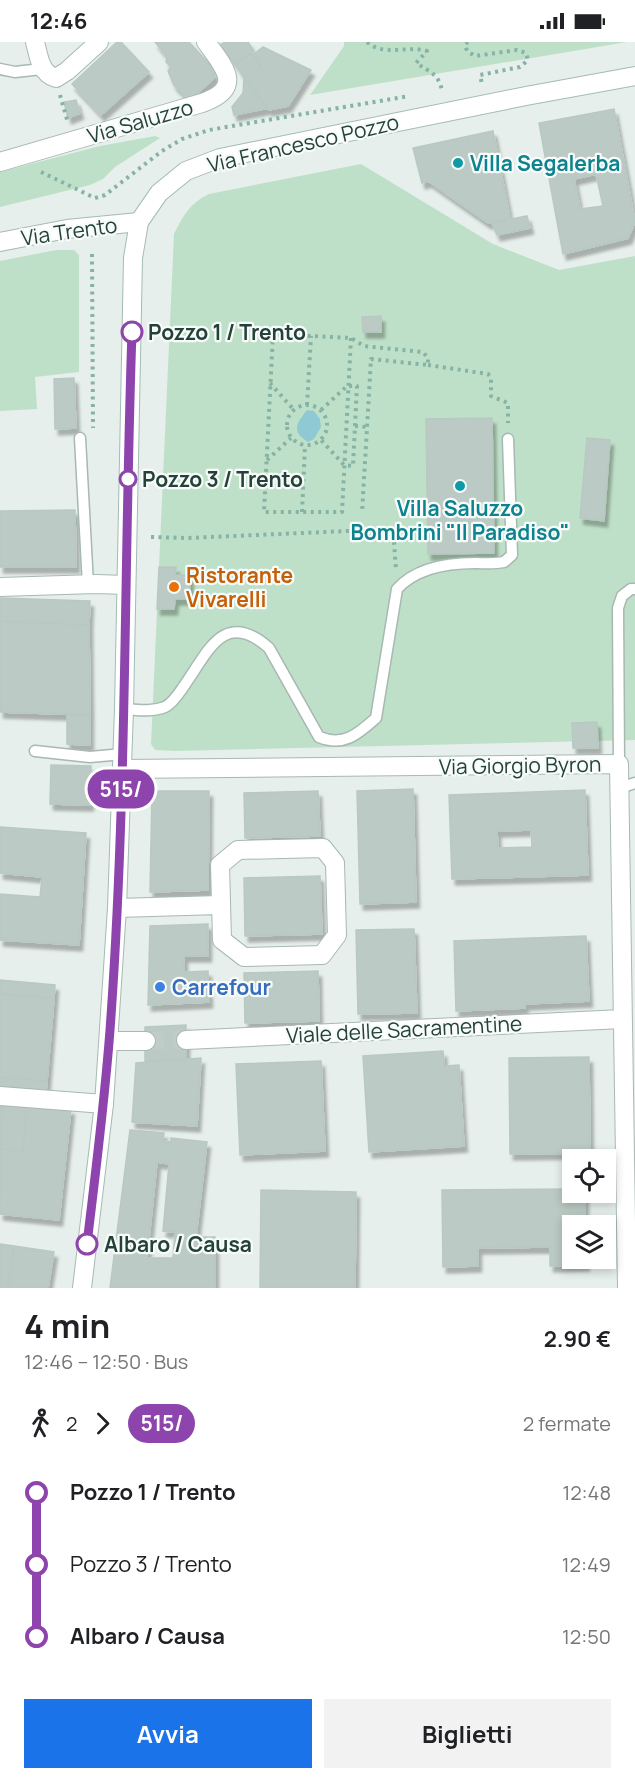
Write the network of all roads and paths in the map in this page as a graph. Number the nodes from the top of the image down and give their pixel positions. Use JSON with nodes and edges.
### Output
{"nodes":[{"id":1,"x":34,"y":42,"type":"edge"},
{"id":2,"x":99,"y":42,"type":"edge"},
{"id":3,"x":206,"y":42,"type":"edge"},
{"id":4,"x":367,"y":42,"type":"edge"},
{"id":5,"x":468,"y":42,"type":"edge"},
{"id":6,"x":0,"y":69,"type":"edge"},
{"id":7,"x":49,"y":74,"type":"junction"},
{"id":8,"x":635,"y":76,"type":"edge"},
{"id":9,"x":482,"y":84,"type":"dead end"},
{"id":10,"x":442,"y":91,"type":"dead end"},
{"id":11,"x":69,"y":128,"type":"dead end"},
{"id":12,"x":0,"y":162,"type":"edge"},
{"id":13,"x":33,"y":168,"type":"dead end"},
{"id":14,"x":95,"y":198,"type":"dead end"},
{"id":15,"x":139,"y":222,"type":"junction"},
{"id":16,"x":0,"y":242,"type":"edge"},
{"id":17,"x":93,"y":254,"type":"dead end"},
{"id":18,"x":311,"y":336,"type":"junction"},
{"id":19,"x":351,"y":339,"type":"junction"},
{"id":20,"x":428,"y":365,"type":"junction"},
{"id":21,"x":270,"y":383,"type":"junction"},
{"id":22,"x":347,"y":386,"type":"junction"},
{"id":23,"x":307,"y":405,"type":"junction"},
{"id":24,"x":294,"y":410,"type":"junction"},
{"id":25,"x":321,"y":410,"type":"junction"},
{"id":26,"x":355,"y":426,"type":"junction"},
{"id":27,"x":367,"y":427,"type":"junction"},
{"id":28,"x":93,"y":432,"type":"dead end"},
{"id":29,"x":80,"y":438,"type":"dead end"},
{"id":30,"x":291,"y":438,"type":"junction"},
{"id":31,"x":508,"y":439,"type":"joint"},
{"id":32,"x":321,"y":440,"type":"junction"},
{"id":33,"x":305,"y":446,"type":"junction"},
{"id":34,"x":266,"y":460,"type":"junction"},
{"id":35,"x":344,"y":465,"type":"junction"},
{"id":36,"x":302,"y":512,"type":"junction"},
{"id":37,"x":362,"y":513,"type":"dead end"},
{"id":38,"x":151,"y":537,"type":"dead end"},
{"id":39,"x":88,"y":585,"type":"junction"},
{"id":40,"x":126,"y":585,"type":"junction"},
{"id":41,"x":0,"y":587,"type":"edge"},
{"id":42,"x":397,"y":589,"type":"junction"},
{"id":43,"x":635,"y":589,"type":"edge"},
{"id":44,"x":124,"y":709,"type":"junction"},
{"id":45,"x":35,"y":751,"type":"dead end"},
{"id":46,"x":122,"y":761,"type":"junction"},
{"id":47,"x":619,"y":764,"type":"junction"},
{"id":48,"x":627,"y":786,"type":"edge"},
{"id":49,"x":220,"y":905,"type":"junction"},
{"id":50,"x":117,"y":908,"type":"junction"},
{"id":51,"x":622,"y":1019,"type":"junction"},
{"id":52,"x":186,"y":1040,"type":"tunnel mouth"},
{"id":53,"x":109,"y":1041,"type":"junction"},
{"id":54,"x":146,"y":1041,"type":"tunnel mouth"},
{"id":55,"x":0,"y":1096,"type":"edge"},
{"id":56,"x":104,"y":1104,"type":"junction"},
{"id":57,"x":630,"y":1207,"type":"edge"},
{"id":58,"x":82,"y":1288,"type":"edge"},
{"id":59,"x":627,"y":1288,"type":"edge"}],
"edges":[{"from":1,"to":7,"type":"street"},
{"from":2,"to":7,"type":"street"},
{"from":3,"to":12,"type":"street","name":"Via Saluzzo"},
{"from":4,"to":10,"type":"path"},
{"from":5,"to":9,"type":"path"},
{"from":6,"to":7,"type":"lane"},
{"from":7,"to":11,"type":"path"},
{"from":8,"to":15,"type":"street","name":"Via Francesco Pozzo"},
{"from":13,"to":14,"type":"path"},
{"from":15,"to":16,"type":"street","name":"Via Trento"},
{"from":15,"to":40,"type":"street","name":"Via Francesco Pozzo"},
{"from":17,"to":28,"type":"path"},
{"from":18,"to":19,"type":"path"},
{"from":18,"to":21,"type":"path"},
{"from":18,"to":23,"type":"path"},
{"from":19,"to":20,"type":"path"},
{"from":19,"to":22,"type":"path"},
{"from":20,"to":27,"type":"path"},
{"from":20,"to":31,"type":"path"},
{"from":21,"to":24,"type":"path"},
{"from":21,"to":34,"type":"path"},
{"from":22,"to":25,"type":"path"},
{"from":22,"to":26,"type":"path"},
{"from":22,"to":35,"type":"path"},
{"from":23,"to":24,"type":"path"},
{"from":23,"to":25,"type":"path"},
{"from":24,"to":30,"type":"path"},
{"from":25,"to":32,"type":"path"},
{"from":26,"to":27,"type":"path"},
{"from":26,"to":35,"type":"path"},
{"from":27,"to":37,"type":"path"},
{"from":29,"to":39,"type":"lane"},
{"from":30,"to":33,"type":"path"},
{"from":30,"to":34,"type":"path"},
{"from":31,"to":42,"type":"lane"},
{"from":32,"to":33,"type":"path"},
{"from":32,"to":35,"type":"path"},
{"from":33,"to":36,"type":"path"},
{"from":34,"to":36,"type":"path"},
{"from":35,"to":36,"type":"path"},
{"from":38,"to":42,"type":"path"},
{"from":39,"to":40,"type":"street"},
{"from":39,"to":41,"type":"street"},
{"from":40,"to":44,"type":"street","name":"Via Francesco Pozzo"},
{"from":42,"to":44,"type":"lane"},
{"from":43,"to":47,"type":"lane"},
{"from":44,"to":46,"type":"street","name":"Via Francesco Pozzo"},
{"from":45,"to":46,"type":"lane"},
{"from":46,"to":47,"type":"street","name":"Via Giorgio Byron"},
{"from":46,"to":50,"type":"street","name":"Via Francesco Pozzo"},
{"from":47,"to":48,"type":"street","name":"Via Giorgio Byron"},
{"from":48,"to":51,"type":"street","name":"Via Giorgio Byron"},
{"from":49,"to":49,"type":"street"},
{"from":49,"to":50,"type":"street"},
{"from":50,"to":53,"type":"street","name":"Via Francesco Pozzo"},
{"from":51,"to":52,"type":"street","name":"Viale delle Sacramentine"},
{"from":51,"to":57,"type":"street","name":"Via Giorgio Byron"},
{"from":53,"to":54,"type":"street"},
{"from":53,"to":56,"type":"street","name":"Via Francesco Pozzo"},
{"from":55,"to":56,"type":"street"},
{"from":56,"to":58,"type":"street","name":"Via Francesco Pozzo"},
{"from":57,"to":59,"type":"street","name":"Via Giorgio Byron"}]}
